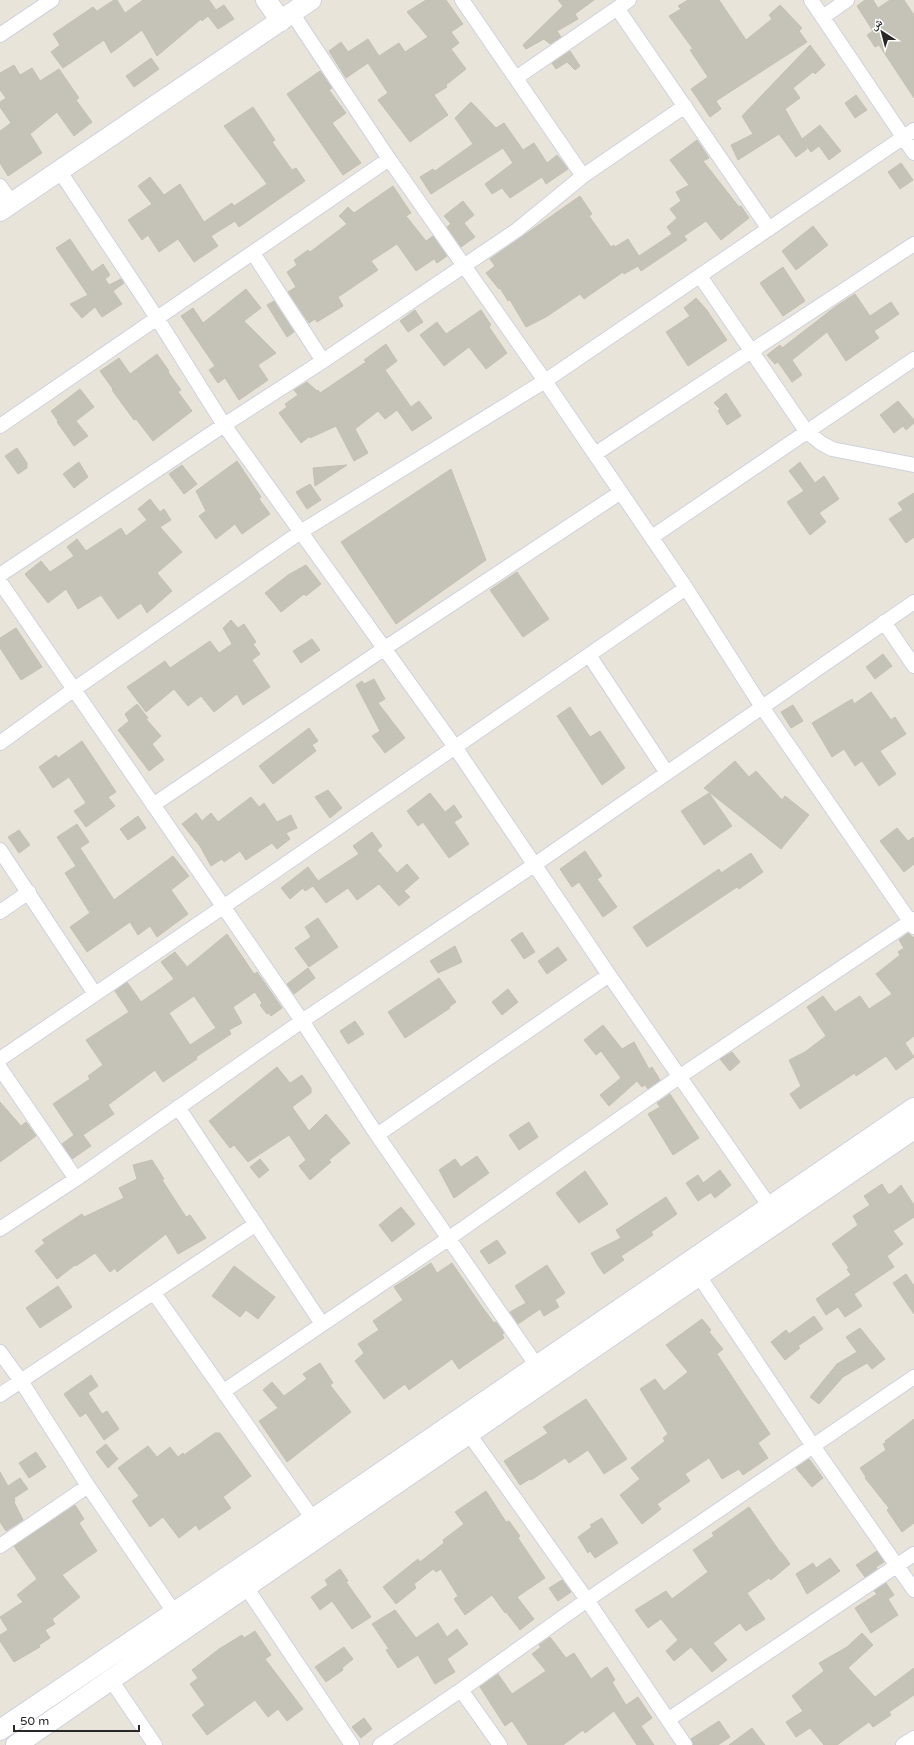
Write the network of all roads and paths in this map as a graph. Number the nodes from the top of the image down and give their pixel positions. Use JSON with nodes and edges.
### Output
{"nodes":[{"id":1,"x":52,"y":0,"type":"edge"},
{"id":2,"x":266,"y":0,"type":"edge"},
{"id":3,"x":311,"y":0,"type":"edge"},
{"id":4,"x":462,"y":0,"type":"edge"},
{"id":5,"x":629,"y":0,"type":"edge"},
{"id":6,"x":811,"y":0,"type":"edge"},
{"id":7,"x":847,"y":0,"type":"edge"},
{"id":8,"x":617,"y":8,"type":"junction"},
{"id":9,"x":286,"y":17,"type":"junction"},
{"id":10,"x":823,"y":17,"type":"junction"},
{"id":11,"x":0,"y":35,"type":"edge"},
{"id":12,"x":516,"y":78,"type":"junction"},
{"id":13,"x":685,"y":106,"type":"junction"},
{"id":14,"x":909,"y":134,"type":"edge"},
{"id":15,"x":914,"y":153,"type":"edge"},
{"id":16,"x":389,"y":159,"type":"junction"},
{"id":17,"x":59,"y":170,"type":"junction"},
{"id":18,"x":583,"y":176,"type":"junction"},
{"id":19,"x":0,"y":186,"type":"edge"},
{"id":20,"x":6,"y":207,"type":"edge"},
{"id":21,"x":769,"y":229,"type":"junction"},
{"id":22,"x":914,"y":244,"type":"edge"},
{"id":23,"x":253,"y":253,"type":"junction"},
{"id":24,"x":463,"y":266,"type":"junction"},
{"id":25,"x":700,"y":276,"type":"junction"},
{"id":26,"x":157,"y":318,"type":"junction"},
{"id":27,"x":751,"y":351,"type":"junction"},
{"id":28,"x":914,"y":359,"type":"edge"},
{"id":29,"x":323,"y":361,"type":"junction"},
{"id":30,"x":545,"y":381,"type":"junction"},
{"id":31,"x":224,"y":425,"type":"junction"},
{"id":32,"x":0,"y":426,"type":"edge"},
{"id":33,"x":806,"y":431,"type":"junction"},
{"id":34,"x":595,"y":454,"type":"junction"},
{"id":35,"x":914,"y":465,"type":"edge"},
{"id":36,"x":620,"y":492,"type":"junction"},
{"id":37,"x":302,"y":531,"type":"junction"},
{"id":38,"x":652,"y":537,"type":"junction"},
{"id":39,"x":0,"y":576,"type":"edge"},
{"id":40,"x":0,"y":582,"type":"edge"},
{"id":41,"x":686,"y":588,"type":"junction"},
{"id":42,"x":914,"y":602,"type":"edge"},
{"id":43,"x":884,"y":622,"type":"junction"},
{"id":44,"x":385,"y":648,"type":"junction"},
{"id":45,"x":589,"y":655,"type":"junction"},
{"id":46,"x":914,"y":666,"type":"edge"},
{"id":47,"x":73,"y":690,"type":"junction"},
{"id":48,"x":762,"y":707,"type":"junction"},
{"id":49,"x":0,"y":743,"type":"edge"},
{"id":50,"x":455,"y":747,"type":"junction"},
{"id":51,"x":667,"y":773,"type":"junction"},
{"id":52,"x":153,"y":805,"type":"junction"},
{"id":53,"x":0,"y":850,"type":"edge"},
{"id":54,"x":534,"y":865,"type":"junction"},
{"id":55,"x":28,"y":892,"type":"junction"},
{"id":56,"x":223,"y":907,"type":"junction"},
{"id":57,"x":0,"y":912,"type":"edge"},
{"id":58,"x":913,"y":922,"type":"edge"},
{"id":59,"x":609,"y":975,"type":"junction"},
{"id":60,"x":95,"y":994,"type":"junction"},
{"id":61,"x":302,"y":1021,"type":"junction"},
{"id":62,"x":0,"y":1059,"type":"edge"},
{"id":63,"x":0,"y":1068,"type":"edge"},
{"id":64,"x":680,"y":1077,"type":"junction"},
{"id":65,"x":178,"y":1106,"type":"junction"},
{"id":66,"x":914,"y":1108,"type":"edge"},
{"id":67,"x":914,"y":1129,"type":"edge"},
{"id":68,"x":377,"y":1135,"type":"junction"},
{"id":69,"x":76,"y":1179,"type":"junction"},
{"id":70,"x":775,"y":1213,"type":"junction"},
{"id":71,"x":256,"y":1224,"type":"junction"},
{"id":72,"x":0,"y":1229,"type":"edge"},
{"id":73,"x":448,"y":1239,"type":"junction"},
{"id":74,"x":699,"y":1276,"type":"junction"},
{"id":75,"x":154,"y":1293,"type":"junction"},
{"id":76,"x":322,"y":1324,"type":"junction"},
{"id":77,"x":0,"y":1352,"type":"edge"},
{"id":78,"x":536,"y":1366,"type":"junction"},
{"id":79,"x":914,"y":1377,"type":"edge"},
{"id":80,"x":21,"y":1381,"type":"junction"},
{"id":81,"x":224,"y":1391,"type":"junction"},
{"id":82,"x":0,"y":1395,"type":"edge"},
{"id":83,"x":469,"y":1434,"type":"junction"},
{"id":84,"x":813,"y":1446,"type":"junction"},
{"id":85,"x":88,"y":1486,"type":"junction"},
{"id":86,"x":313,"y":1519,"type":"junction"},
{"id":87,"x":0,"y":1546,"type":"edge"},
{"id":88,"x":914,"y":1554,"type":"edge"},
{"id":89,"x":897,"y":1566,"type":"junction"},
{"id":90,"x":246,"y":1587,"type":"junction"},
{"id":91,"x":914,"y":1590,"type":"edge"},
{"id":92,"x":587,"y":1600,"type":"junction"},
{"id":93,"x":174,"y":1612,"type":"junction"},
{"id":94,"x":111,"y":1680,"type":"junction"},
{"id":95,"x":461,"y":1690,"type":"junction"},
{"id":96,"x":669,"y":1720,"type":"junction"},
{"id":97,"x":0,"y":1730,"type":"edge"},
{"id":98,"x":914,"y":1738,"type":"edge"},
{"id":99,"x":16,"y":1745,"type":"edge"},
{"id":100,"x":155,"y":1745,"type":"edge"},
{"id":101,"x":352,"y":1745,"type":"edge"},
{"id":102,"x":380,"y":1745,"type":"edge"},
{"id":103,"x":500,"y":1745,"type":"edge"},
{"id":104,"x":685,"y":1745,"type":"edge"},
{"id":105,"x":903,"y":1745,"type":"edge"}],
"edges":[{"from":1,"to":11,"type":"street"},
{"from":2,"to":9,"type":"main road"},
{"from":3,"to":9,"type":"main road"},
{"from":4,"to":12,"type":"street"},
{"from":5,"to":8,"type":"street"},
{"from":6,"to":10,"type":"street"},
{"from":7,"to":10,"type":"street"},
{"from":8,"to":12,"type":"street"},
{"from":8,"to":13,"type":"street"},
{"from":9,"to":16,"type":"street"},
{"from":9,"to":17,"type":"main road"},
{"from":10,"to":14,"type":"street"},
{"from":12,"to":18,"type":"street"},
{"from":13,"to":18,"type":"street"},
{"from":13,"to":21,"type":"street"},
{"from":14,"to":15,"type":"street"},
{"from":14,"to":21,"type":"street"},
{"from":16,"to":23,"type":"street"},
{"from":16,"to":24,"type":"street"},
{"from":17,"to":20,"type":"main road"},
{"from":17,"to":26,"type":"street"},
{"from":18,"to":24,"type":"street"},
{"from":19,"to":20,"type":"street"},
{"from":21,"to":25,"type":"street"},
{"from":22,"to":27,"type":"street"},
{"from":23,"to":26,"type":"street"},
{"from":23,"to":29,"type":"street"},
{"from":24,"to":29,"type":"street"},
{"from":24,"to":30,"type":"street"},
{"from":25,"to":27,"type":"street"},
{"from":25,"to":30,"type":"street"},
{"from":26,"to":31,"type":"street"},
{"from":26,"to":32,"type":"street"},
{"from":27,"to":33,"type":"street"},
{"from":27,"to":34,"type":"street"},
{"from":28,"to":33,"type":"street"},
{"from":29,"to":31,"type":"street"},
{"from":30,"to":34,"type":"street"},
{"from":30,"to":37,"type":"street"},
{"from":31,"to":37,"type":"street"},
{"from":31,"to":39,"type":"street"},
{"from":33,"to":35,"type":"street"},
{"from":33,"to":38,"type":"street"},
{"from":34,"to":36,"type":"street"},
{"from":36,"to":38,"type":"street"},
{"from":36,"to":44,"type":"street"},
{"from":37,"to":44,"type":"street"},
{"from":37,"to":47,"type":"street"},
{"from":38,"to":41,"type":"street"},
{"from":40,"to":47,"type":"street"},
{"from":41,"to":45,"type":"street"},
{"from":41,"to":48,"type":"street"},
{"from":42,"to":43,"type":"street"},
{"from":43,"to":46,"type":"street"},
{"from":43,"to":48,"type":"street"},
{"from":44,"to":50,"type":"street"},
{"from":44,"to":52,"type":"street"},
{"from":45,"to":50,"type":"street"},
{"from":45,"to":51,"type":"street"},
{"from":47,"to":49,"type":"street"},
{"from":47,"to":52,"type":"street"},
{"from":48,"to":51,"type":"street"},
{"from":48,"to":58,"type":"street"},
{"from":50,"to":54,"type":"street"},
{"from":50,"to":56,"type":"street"},
{"from":51,"to":54,"type":"street"},
{"from":52,"to":56,"type":"street"},
{"from":53,"to":55,"type":"street"},
{"from":54,"to":59,"type":"street"},
{"from":54,"to":61,"type":"street"},
{"from":55,"to":57,"type":"street"},
{"from":55,"to":60,"type":"street"},
{"from":56,"to":60,"type":"street"},
{"from":56,"to":61,"type":"street"},
{"from":58,"to":64,"type":"street"},
{"from":59,"to":64,"type":"street"},
{"from":59,"to":68,"type":"street"},
{"from":60,"to":62,"type":"street"},
{"from":61,"to":65,"type":"street"},
{"from":61,"to":68,"type":"street"},
{"from":63,"to":69,"type":"street"},
{"from":64,"to":70,"type":"street"},
{"from":64,"to":73,"type":"street"},
{"from":65,"to":69,"type":"street"},
{"from":65,"to":71,"type":"street"},
{"from":66,"to":70,"type":"main road"},
{"from":67,"to":70,"type":"main road"},
{"from":68,"to":73,"type":"street"},
{"from":69,"to":72,"type":"street"},
{"from":70,"to":74,"type":"main road"},
{"from":70,"to":78,"type":"main road"},
{"from":71,"to":75,"type":"street"},
{"from":71,"to":76,"type":"street"},
{"from":73,"to":76,"type":"street"},
{"from":73,"to":78,"type":"street"},
{"from":74,"to":83,"type":"main road"},
{"from":74,"to":84,"type":"street"},
{"from":75,"to":80,"type":"street"},
{"from":75,"to":81,"type":"street"},
{"from":76,"to":81,"type":"street"},
{"from":77,"to":80,"type":"street"},
{"from":78,"to":86,"type":"main road"},
{"from":79,"to":84,"type":"street"},
{"from":80,"to":82,"type":"street"},
{"from":80,"to":85,"type":"street"},
{"from":81,"to":86,"type":"street"},
{"from":83,"to":90,"type":"main road"},
{"from":83,"to":92,"type":"street"},
{"from":84,"to":89,"type":"street"},
{"from":84,"to":92,"type":"street"},
{"from":85,"to":87,"type":"street"},
{"from":85,"to":93,"type":"street"},
{"from":86,"to":93,"type":"main road"},
{"from":88,"to":89,"type":"street"},
{"from":89,"to":91,"type":"street"},
{"from":89,"to":96,"type":"street"},
{"from":90,"to":94,"type":"main road"},
{"from":90,"to":101,"type":"street"},
{"from":92,"to":95,"type":"street"},
{"from":92,"to":96,"type":"street"},
{"from":93,"to":97,"type":"main road"},
{"from":94,"to":99,"type":"main road"},
{"from":94,"to":100,"type":"street"},
{"from":95,"to":102,"type":"street"},
{"from":95,"to":103,"type":"street"},
{"from":96,"to":104,"type":"street"},
{"from":98,"to":105,"type":"street"}]}
